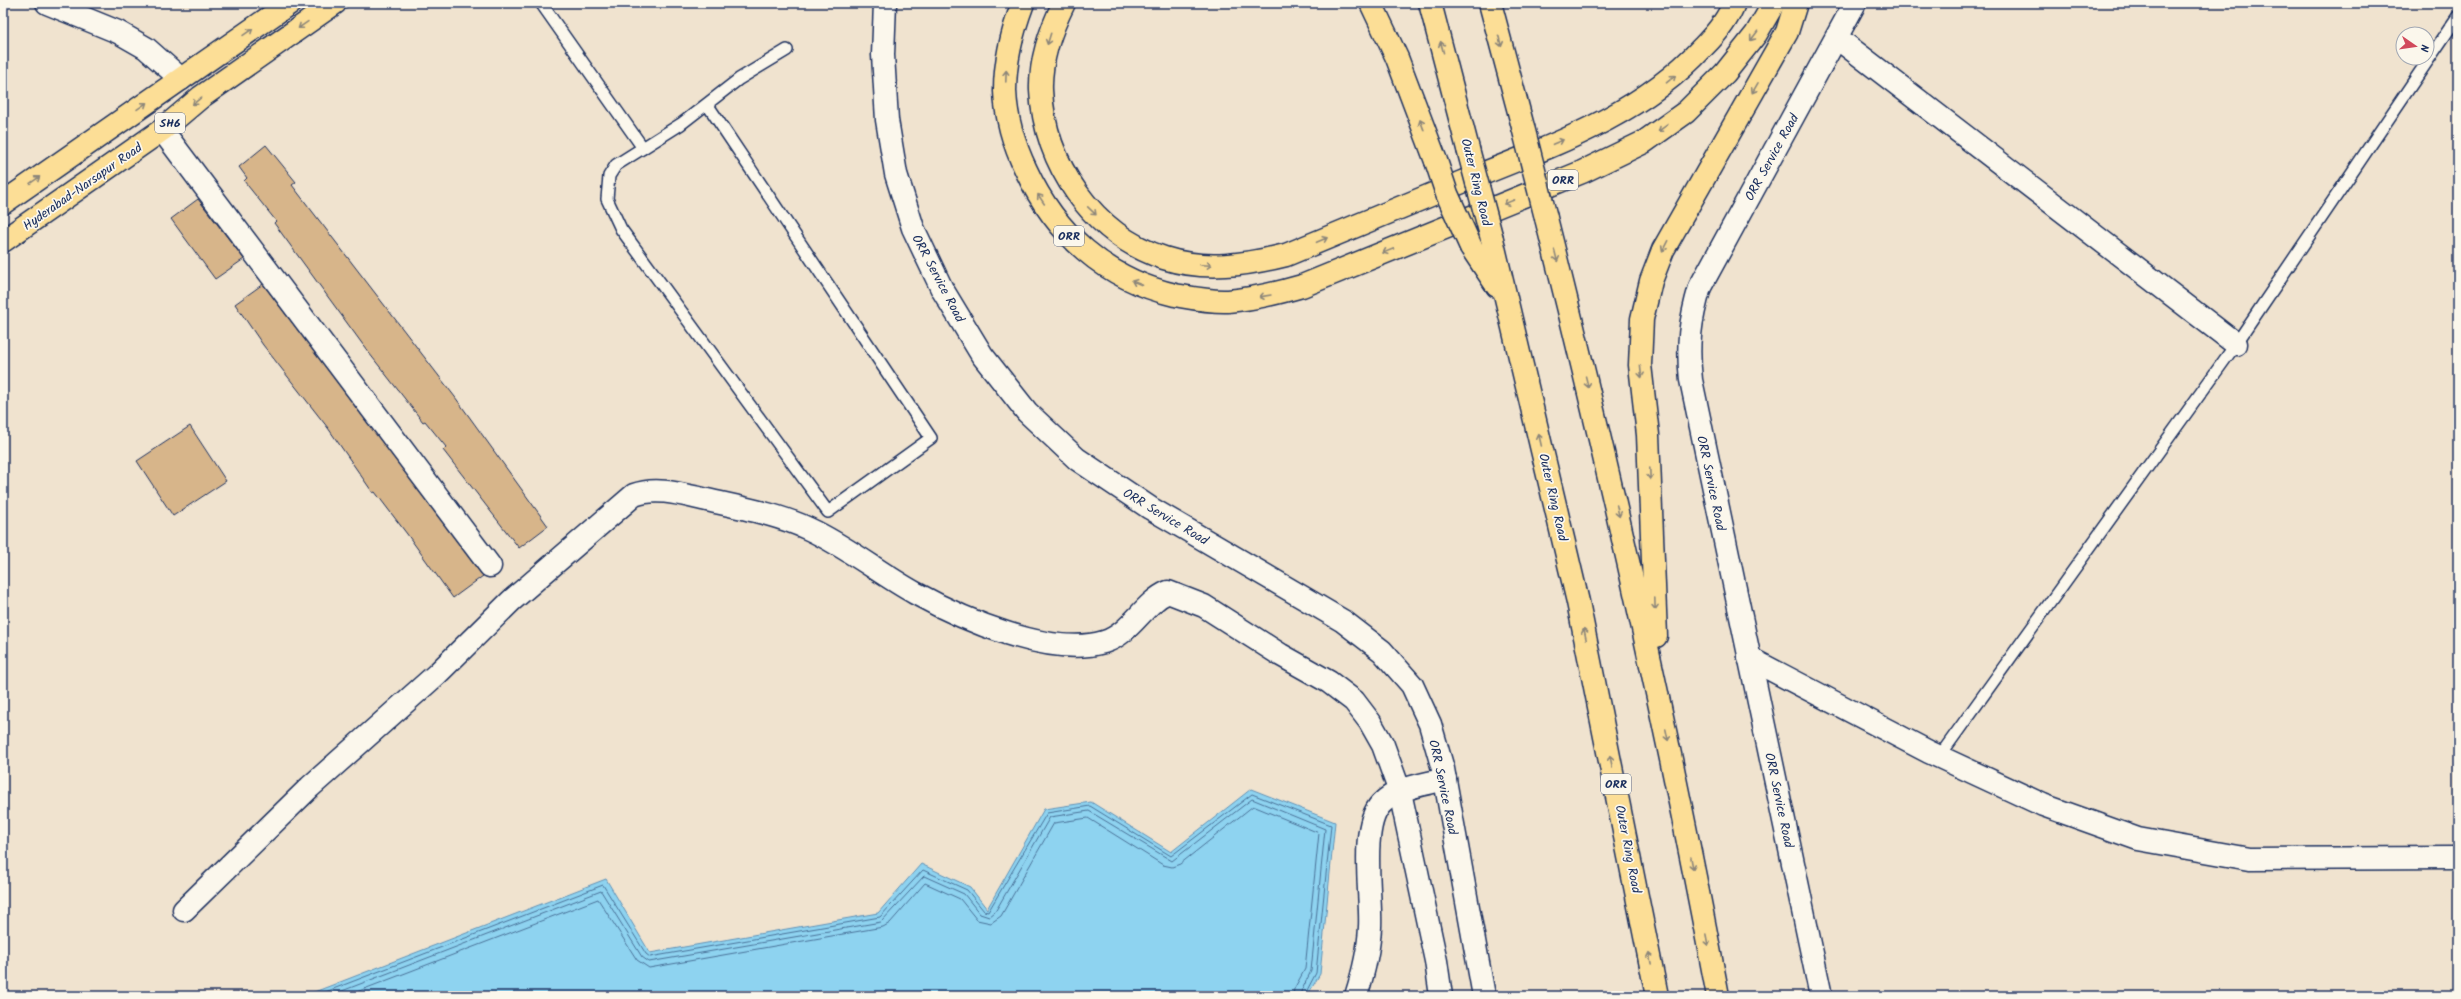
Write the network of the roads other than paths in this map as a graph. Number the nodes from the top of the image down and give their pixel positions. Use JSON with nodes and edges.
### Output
{"nodes":[{"id":1,"x":47,"y":3,"type":"edge"},
{"id":2,"x":290,"y":3,"type":"edge"},
{"id":3,"x":335,"y":3,"type":"edge"},
{"id":4,"x":541,"y":3,"type":"edge"},
{"id":5,"x":885,"y":3,"type":"edge"},
{"id":6,"x":1023,"y":3,"type":"edge"},
{"id":7,"x":1064,"y":3,"type":"edge"},
{"id":8,"x":1371,"y":3,"type":"edge"},
{"id":9,"x":1430,"y":3,"type":"edge"},
{"id":10,"x":1490,"y":3,"type":"edge"},
{"id":11,"x":1734,"y":3,"type":"edge"},
{"id":12,"x":1774,"y":3,"type":"edge"},
{"id":13,"x":1796,"y":3,"type":"edge"},
{"id":14,"x":1856,"y":3,"type":"edge"},
{"id":15,"x":2458,"y":16,"type":"edge"},
{"id":16,"x":1837,"y":38,"type":"junction"},
{"id":17,"x":786,"y":50,"type":"dead end"},
{"id":18,"x":181,"y":79,"type":"junction"},
{"id":19,"x":707,"y":104,"type":"junction"},
{"id":20,"x":162,"y":130,"type":"junction"},
{"id":21,"x":642,"y":148,"type":"junction"},
{"id":22,"x":3,"y":203,"type":"edge"},
{"id":23,"x":3,"y":241,"type":"edge"},
{"id":24,"x":1506,"y":298,"type":"junction"},
{"id":25,"x":2236,"y":344,"type":"junction"},
{"id":26,"x":490,"y":566,"type":"dead end"},
{"id":27,"x":1749,"y":658,"type":"junction"},
{"id":28,"x":1658,"y":697,"type":"junction"},
{"id":29,"x":1939,"y":757,"type":"junction"},
{"id":30,"x":1445,"y":779,"type":"junction"},
{"id":31,"x":1400,"y":792,"type":"junction"},
{"id":32,"x":2458,"y":858,"type":"edge"},
{"id":33,"x":184,"y":910,"type":"dead end"},
{"id":34,"x":1356,"y":996,"type":"edge"},
{"id":35,"x":1441,"y":996,"type":"edge"},
{"id":36,"x":1484,"y":996,"type":"edge"},
{"id":37,"x":1657,"y":996,"type":"edge"},
{"id":38,"x":1718,"y":996,"type":"edge"},
{"id":39,"x":1821,"y":996,"type":"edge"}],
"edges":[{"from":1,"to":18,"type":"street"},
{"from":18,"to":2,"type":"main road","number":"SH6","one_way":true},
{"from":3,"to":20,"type":"main road","name":"Hyderabad-Narsapur Road","number":"SH6","one_way":true},
{"from":4,"to":21,"type":"lane"},
{"from":5,"to":30,"type":"street","name":"ORR Service Road"},
{"from":12,"to":6,"type":"main road","number":"ORR","one_way":true},
{"from":7,"to":11,"type":"main road","number":"ORR","one_way":true},
{"from":24,"to":8,"type":"main road","one_way":true,"bridge":true},
{"from":24,"to":9,"type":"main road","name":"Outer Ring Road","number":"ORR","one_way":true,"bridge":true},
{"from":10,"to":28,"type":"main road","number":"ORR","one_way":true,"bridge":true},
{"from":13,"to":28,"type":"main road","one_way":true},
{"from":14,"to":16,"type":"street","name":"ORR Service Road"},
{"from":15,"to":25,"type":"lane"},
{"from":16,"to":25,"type":"street"},
{"from":16,"to":27,"type":"street","name":"ORR Service Road"},
{"from":17,"to":19,"type":"lane"},
{"from":22,"to":18,"type":"main road","number":"SH6","one_way":true},
{"from":19,"to":21,"type":"lane"},
{"from":19,"to":21,"type":"lane"},
{"from":20,"to":23,"type":"main road","name":"Hyderabad-Narsapur Road","number":"SH6"},
{"from":20,"to":26,"type":"street"},
{"from":37,"to":24,"type":"main road","name":"Outer Ring Road","number":"ORR","one_way":true},
{"from":25,"to":29,"type":"lane"},
{"from":27,"to":29,"type":"street"},
{"from":27,"to":39,"type":"street","name":"ORR Service Road"},
{"from":28,"to":38,"type":"main road","number":"ORR","one_way":true},
{"from":29,"to":32,"type":"street"},
{"from":30,"to":31,"type":"street"},
{"from":30,"to":36,"type":"street","name":"ORR Service Road"},
{"from":31,"to":33,"type":"street"},
{"from":31,"to":34,"type":"street"},
{"from":31,"to":35,"type":"street"}]}
